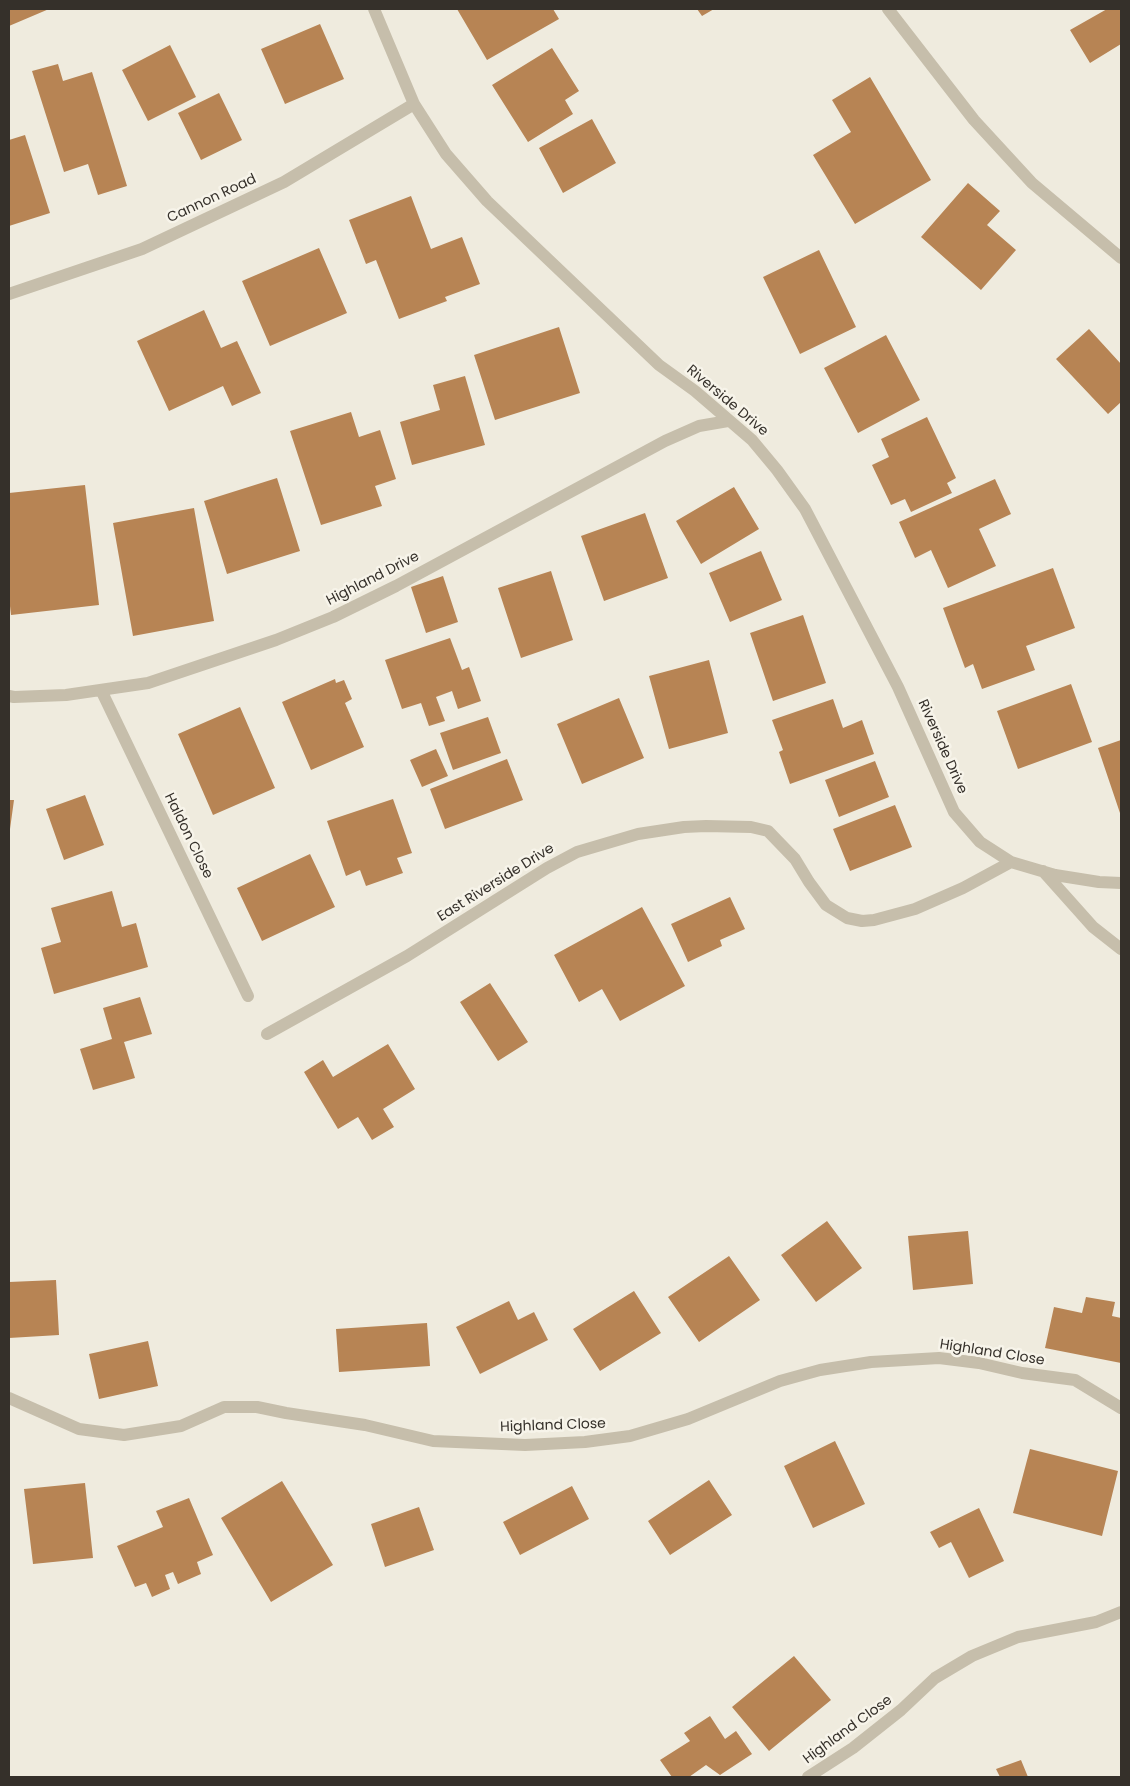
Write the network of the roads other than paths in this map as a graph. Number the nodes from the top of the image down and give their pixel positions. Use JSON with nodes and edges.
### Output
{"nodes":[{"id":1,"x":374,"y":9,"type":"edge"},
{"id":2,"x":888,"y":9,"type":"edge"},
{"id":3,"x":414,"y":104,"type":"junction"},
{"id":4,"x":1121,"y":258,"type":"edge"},
{"id":5,"x":9,"y":294,"type":"edge"},
{"id":6,"x":728,"y":421,"type":"junction"},
{"id":7,"x":100,"y":690,"type":"junction"},
{"id":8,"x":9,"y":696,"type":"edge"},
{"id":9,"x":1011,"y":862,"type":"junction"},
{"id":10,"x":1043,"y":871,"type":"junction"},
{"id":11,"x":1121,"y":883,"type":"edge"},
{"id":12,"x":1121,"y":949,"type":"edge"},
{"id":13,"x":248,"y":996,"type":"dead end"},
{"id":14,"x":267,"y":1034,"type":"dead end"},
{"id":15,"x":9,"y":1398,"type":"edge"},
{"id":16,"x":1121,"y":1408,"type":"edge"},
{"id":17,"x":1121,"y":1612,"type":"edge"},
{"id":18,"x":808,"y":1777,"type":"edge"}],
"edges":[{"from":1,"to":3,"type":"street","name":"Riverside Drive"},
{"from":2,"to":4,"type":"street"},
{"from":3,"to":5,"type":"street","name":"Cannon Road"},
{"from":3,"to":6,"type":"street","name":"Riverside Drive"},
{"from":6,"to":7,"type":"street","name":"Highland Drive"},
{"from":6,"to":9,"type":"street","name":"Riverside Drive"},
{"from":7,"to":8,"type":"street","name":"Highland Drive"},
{"from":7,"to":13,"type":"street","name":"Haldon Close"},
{"from":9,"to":10,"type":"street","name":"Riverside Drive"},
{"from":9,"to":14,"type":"street","name":"East Riverside Drive"},
{"from":10,"to":11,"type":"street","name":"Riverside Drive"},
{"from":10,"to":12,"type":"street"},
{"from":15,"to":16,"type":"street","name":"Highland Close"},
{"from":17,"to":18,"type":"street","name":"Highland Close"}]}
